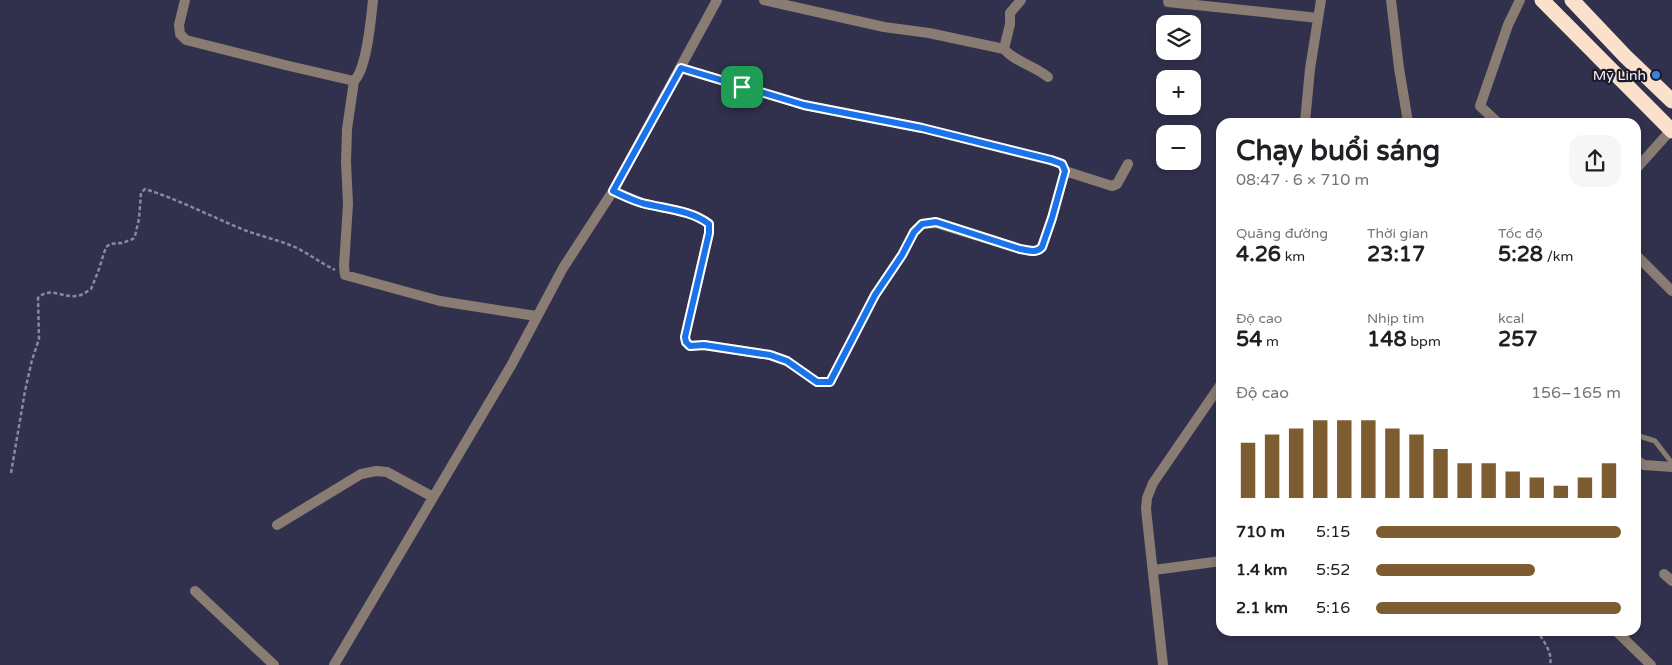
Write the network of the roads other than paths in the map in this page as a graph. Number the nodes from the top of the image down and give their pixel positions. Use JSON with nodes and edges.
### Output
{"nodes":[{"id":1,"x":185,"y":0,"type":"edge"},
{"id":2,"x":373,"y":0,"type":"edge"},
{"id":3,"x":717,"y":0,"type":"edge"},
{"id":4,"x":764,"y":0,"type":"edge"},
{"id":5,"x":1321,"y":0,"type":"edge"},
{"id":6,"x":1391,"y":0,"type":"edge"},
{"id":7,"x":1520,"y":0,"type":"edge"},
{"id":8,"x":1542,"y":0,"type":"edge"},
{"id":9,"x":1572,"y":0,"type":"edge"},
{"id":10,"x":1168,"y":2,"type":"dead end"},
{"id":11,"x":1016,"y":6,"type":"edge"},
{"id":12,"x":1318,"y":18,"type":"junction"},
{"id":13,"x":1004,"y":49,"type":"junction"},
{"id":14,"x":681,"y":68,"type":"junction"},
{"id":15,"x":1048,"y":77,"type":"dead end"},
{"id":16,"x":354,"y":81,"type":"junction"},
{"id":17,"x":1672,"y":101,"type":"edge"},
{"id":18,"x":1305,"y":118,"type":"edge"},
{"id":19,"x":1407,"y":118,"type":"edge"},
{"id":20,"x":1493,"y":118,"type":"edge"},
{"id":21,"x":1671,"y":131,"type":"edge"},
{"id":22,"x":1128,"y":164,"type":"dead end"},
{"id":23,"x":1641,"y":164,"type":"edge"},
{"id":24,"x":1065,"y":171,"type":"junction"},
{"id":25,"x":613,"y":191,"type":"junction"},
{"id":26,"x":1641,"y":260,"type":"edge"},
{"id":27,"x":1672,"y":291,"type":"edge"},
{"id":28,"x":536,"y":316,"type":"junction"},
{"id":29,"x":1216,"y":391,"type":"edge"},
{"id":30,"x":1641,"y":437,"type":"edge"},
{"id":31,"x":1641,"y":462,"type":"edge"},
{"id":32,"x":1672,"y":463,"type":"edge"},
{"id":33,"x":1672,"y":467,"type":"edge"},
{"id":34,"x":433,"y":497,"type":"junction"},
{"id":35,"x":277,"y":525,"type":"dead end"},
{"id":36,"x":1216,"y":562,"type":"edge"},
{"id":37,"x":1154,"y":570,"type":"junction"},
{"id":38,"x":195,"y":591,"type":"dead end"},
{"id":39,"x":1621,"y":636,"type":"edge"},
{"id":40,"x":274,"y":665,"type":"edge"},
{"id":41,"x":334,"y":665,"type":"edge"},
{"id":42,"x":1163,"y":665,"type":"edge"},
{"id":43,"x":1651,"y":665,"type":"edge"}],
"edges":[{"from":1,"to":16,"type":"street"},
{"from":2,"to":16,"type":"street"},
{"from":3,"to":14,"type":"street"},
{"from":4,"to":13,"type":"street"},
{"from":5,"to":12,"type":"street"},
{"from":6,"to":19,"type":"street"},
{"from":7,"to":20,"type":"street"},
{"from":8,"to":21,"type":"highway"},
{"from":9,"to":17,"type":"highway"},
{"from":10,"to":12,"type":"street"},
{"from":11,"to":13,"type":"street"},
{"from":12,"to":18,"type":"street"},
{"from":13,"to":15,"type":"street"},
{"from":14,"to":24,"type":"street"},
{"from":14,"to":25,"type":"street"},
{"from":16,"to":28,"type":"street"},
{"from":21,"to":23,"type":"street"},
{"from":22,"to":24,"type":"street"},
{"from":24,"to":25,"type":"street"},
{"from":25,"to":28,"type":"street"},
{"from":26,"to":27,"type":"street"},
{"from":28,"to":34,"type":"street"},
{"from":29,"to":37,"type":"street"},
{"from":30,"to":32,"type":"lane"},
{"from":31,"to":33,"type":"street"},
{"from":34,"to":35,"type":"street"},
{"from":34,"to":41,"type":"street"},
{"from":36,"to":37,"type":"street"},
{"from":37,"to":42,"type":"street"},
{"from":38,"to":40,"type":"street"},
{"from":39,"to":43,"type":"street"}]}
